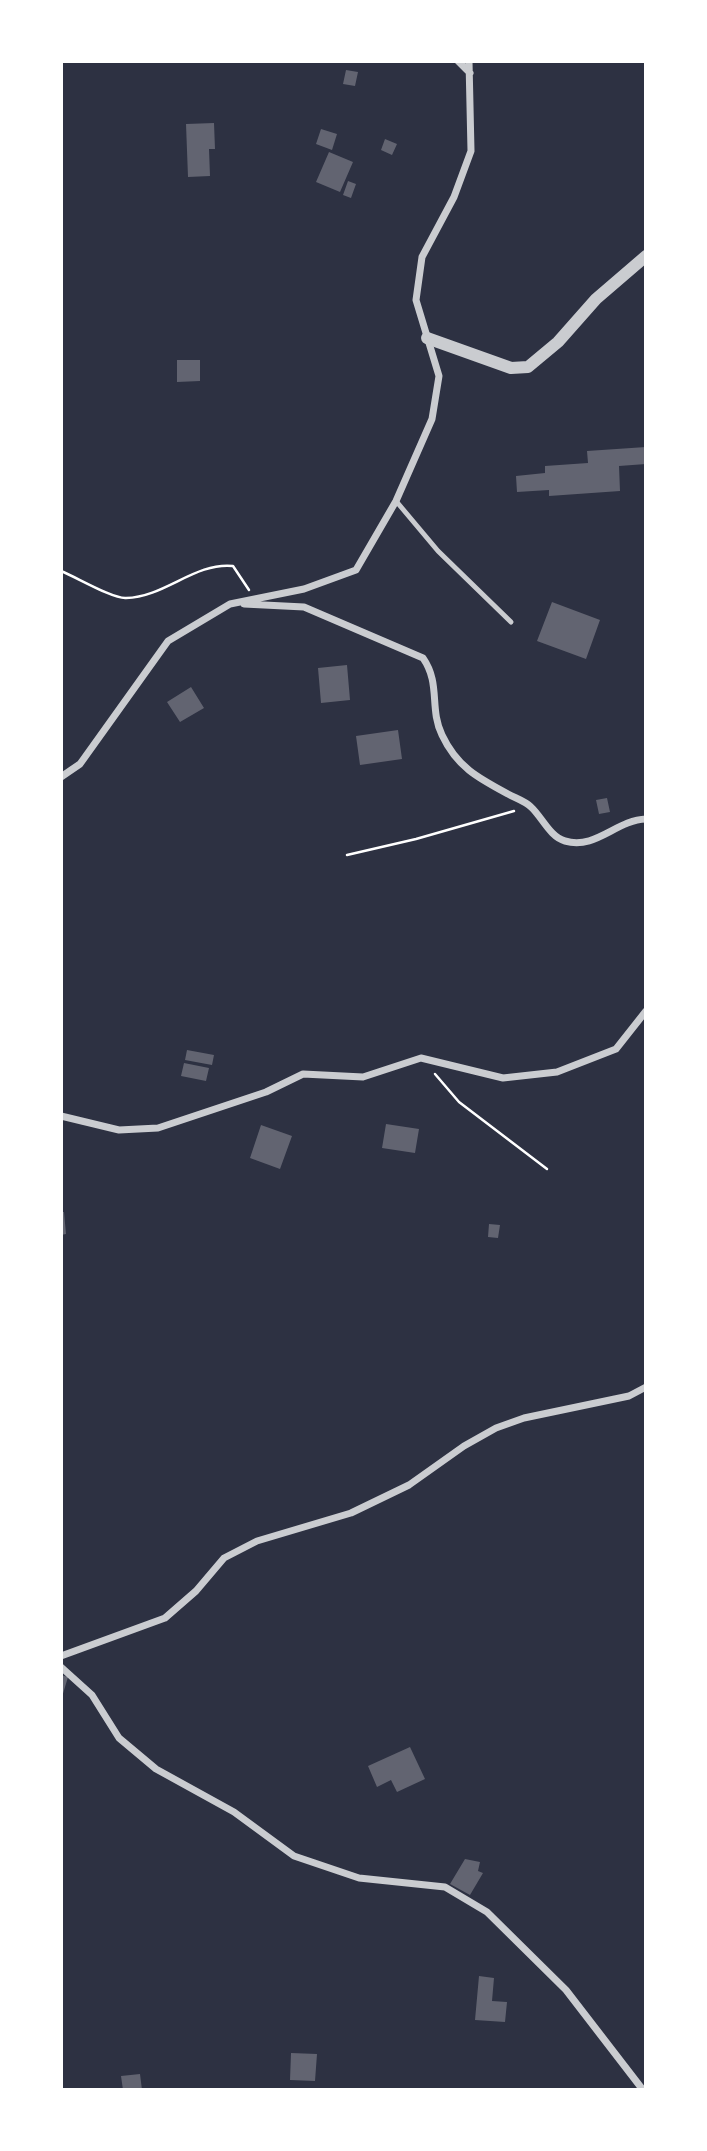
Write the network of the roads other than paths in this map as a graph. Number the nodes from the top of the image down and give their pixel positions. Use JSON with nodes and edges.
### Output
{"nodes":[{"id":1,"x":458,"y":61,"type":"edge"},
{"id":2,"x":469,"y":61,"type":"edge"},
{"id":3,"x":471,"y":74,"type":"junction"},
{"id":4,"x":646,"y":256,"type":"edge"},
{"id":5,"x":428,"y":338,"type":"junction"},
{"id":6,"x":396,"y":500,"type":"junction"},
{"id":7,"x":230,"y":604,"type":"junction"},
{"id":8,"x":511,"y":621,"type":"dead end"},
{"id":9,"x":61,"y":777,"type":"edge"},
{"id":10,"x":646,"y":819,"type":"edge"},
{"id":11,"x":646,"y":1011,"type":"edge"},
{"id":12,"x":61,"y":1116,"type":"edge"},
{"id":13,"x":646,"y":1387,"type":"edge"},
{"id":14,"x":61,"y":1656,"type":"edge"},
{"id":15,"x":61,"y":1667,"type":"edge"},
{"id":16,"x":643,"y":2090,"type":"edge"}],
"edges":[{"from":1,"to":3,"type":"street"},
{"from":2,"to":3,"type":"street"},
{"from":3,"to":5,"type":"street"},
{"from":4,"to":5,"type":"street"},
{"from":5,"to":6,"type":"street"},
{"from":6,"to":7,"type":"street"},
{"from":6,"to":8,"type":"lane"},
{"from":7,"to":9,"type":"street"},
{"from":7,"to":10,"type":"street"},
{"from":11,"to":12,"type":"street"},
{"from":13,"to":14,"type":"street"},
{"from":15,"to":16,"type":"street"}]}
